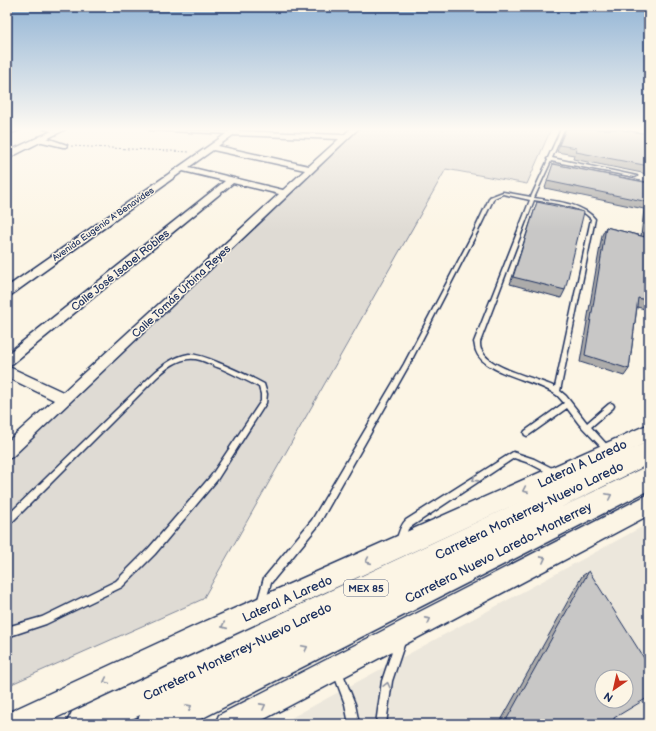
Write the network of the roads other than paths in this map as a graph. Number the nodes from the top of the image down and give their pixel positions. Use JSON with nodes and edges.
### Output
{"nodes":[{"id":1,"x":189,"y":163,"type":"edge"},
{"id":2,"x":278,"y":163,"type":"edge"},
{"id":3,"x":316,"y":163,"type":"edge"},
{"id":4,"x":547,"y":163,"type":"edge"},
{"id":5,"x":570,"y":163,"type":"edge"},
{"id":6,"x":182,"y":168,"type":"junction"},
{"id":7,"x":310,"y":169,"type":"junction"},
{"id":8,"x":635,"y":176,"type":"dead end"},
{"id":9,"x":232,"y":180,"type":"junction"},
{"id":10,"x":286,"y":193,"type":"junction"},
{"id":11,"x":532,"y":199,"type":"junction"},
{"id":12,"x":7,"y":292,"type":"edge"},
{"id":13,"x":7,"y":361,"type":"edge"},
{"id":14,"x":7,"y":371,"type":"edge"},
{"id":15,"x":557,"y":391,"type":"junction"},
{"id":16,"x":65,"y":399,"type":"junction"},
{"id":17,"x":567,"y":404,"type":"junction"},
{"id":18,"x":611,"y":406,"type":"dead end"},
{"id":19,"x":587,"y":427,"type":"junction"},
{"id":20,"x":649,"y":432,"type":"edge"},
{"id":21,"x":527,"y":433,"type":"dead end"},
{"id":22,"x":7,"y":452,"type":"edge"},
{"id":23,"x":649,"y":452,"type":"edge"},
{"id":24,"x":615,"y":459,"type":"junction"},
{"id":25,"x":649,"y":476,"type":"edge"},
{"id":26,"x":565,"y":482,"type":"junction"},
{"id":27,"x":649,"y":504,"type":"edge"},
{"id":28,"x":7,"y":521,"type":"edge"},
{"id":29,"x":397,"y":548,"type":"junction"},
{"id":30,"x":259,"y":610,"type":"junction"},
{"id":31,"x":7,"y":632,"type":"edge"},
{"id":32,"x":402,"y":634,"type":"junction"},
{"id":33,"x":336,"y":667,"type":"junction"},
{"id":34,"x":14,"y":724,"type":"edge"},
{"id":35,"x":84,"y":724,"type":"edge"},
{"id":36,"x":154,"y":724,"type":"edge"},
{"id":37,"x":228,"y":724,"type":"edge"},
{"id":38,"x":354,"y":724,"type":"edge"},
{"id":39,"x":381,"y":724,"type":"edge"}],
"edges":[{"from":1,"to":6,"type":"street","name":"Avenida Eugenio A Benavides"},
{"from":2,"to":7,"type":"street"},
{"from":3,"to":7,"type":"street","name":"Calle Tomás Urbina Reyes"},
{"from":4,"to":11,"type":"lane"},
{"from":5,"to":8,"type":"lane"},
{"from":6,"to":9,"type":"street"},
{"from":6,"to":12,"type":"street","name":"Avenida Eugenio A Benavides"},
{"from":7,"to":10,"type":"street","name":"Calle Tomás Urbina Reyes"},
{"from":9,"to":10,"type":"street"},
{"from":9,"to":13,"type":"street","name":"Calle José Isabel Robles"},
{"from":10,"to":16,"type":"street","name":"Calle Tomás Urbina Reyes"},
{"from":11,"to":15,"type":"lane"},
{"from":11,"to":15,"type":"lane"},
{"from":11,"to":30,"type":"lane"},
{"from":14,"to":16,"type":"street"},
{"from":15,"to":17,"type":"lane"},
{"from":16,"to":22,"type":"street","name":"Calle Tomás Urbina Reyes"},
{"from":17,"to":19,"type":"lane"},
{"from":17,"to":21,"type":"lane"},
{"from":18,"to":19,"type":"lane"},
{"from":19,"to":24,"type":"lane"},
{"from":20,"to":24,"type":"street","name":"Lateral A Laredo"},
{"from":23,"to":24,"type":"highway","name":"Carretera Monterrey-Nuevo Laredo","number":"MEX 85"},
{"from":24,"to":26,"type":"highway","name":"Carretera Monterrey-Nuevo Laredo","number":"MEX 85"},
{"from":36,"to":25,"type":"highway","name":"Carretera Nuevo Laredo-Monterrey","number":"MEX 85","one_way":true},
{"from":26,"to":29,"type":"street","name":"Lateral A Laredo","one_way":true},
{"from":26,"to":29,"type":"lane","one_way":true},
{"from":26,"to":35,"type":"highway","name":"Carretera Monterrey-Nuevo Laredo","number":"MEX 85"},
{"from":32,"to":27,"type":"street","one_way":true},
{"from":28,"to":31,"type":"lane"},
{"from":29,"to":30,"type":"street","name":"Lateral A Laredo","one_way":true},
{"from":30,"to":34,"type":"street","name":"Lateral A Laredo","one_way":true},
{"from":32,"to":33,"type":"street"},
{"from":39,"to":32,"type":"lane","one_way":true},
{"from":37,"to":33,"type":"street","one_way":true},
{"from":33,"to":38,"type":"lane"}]}
